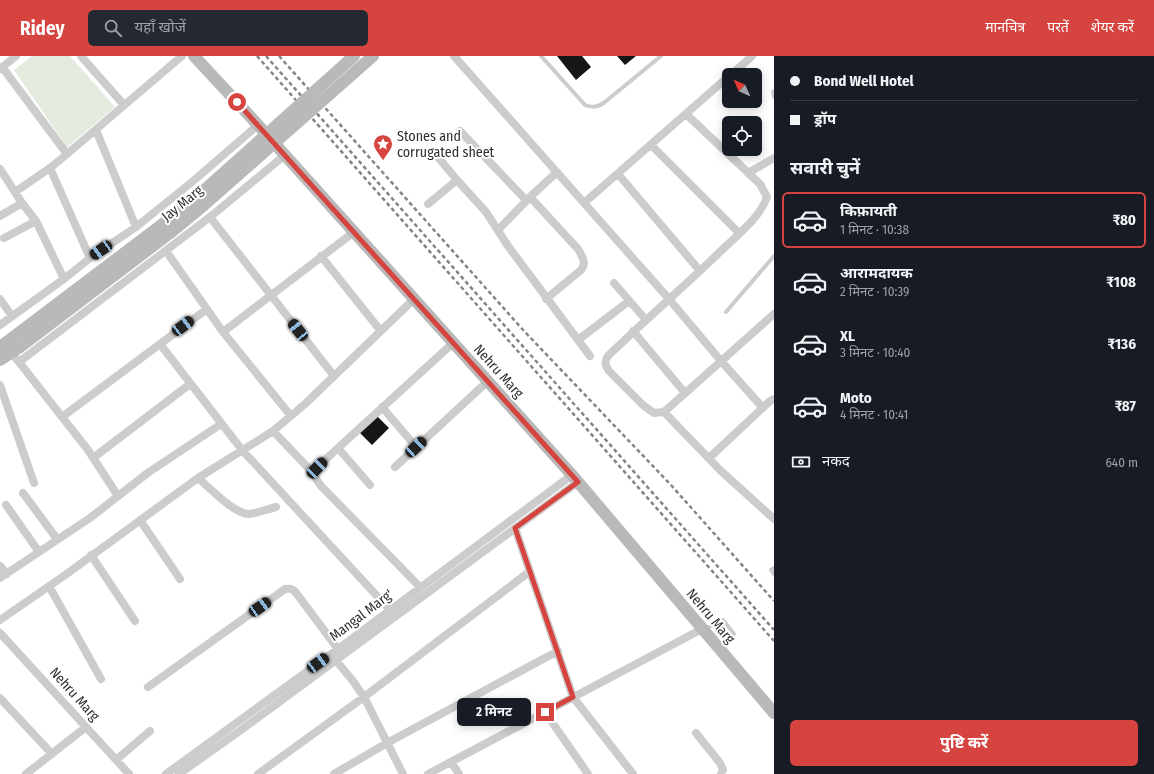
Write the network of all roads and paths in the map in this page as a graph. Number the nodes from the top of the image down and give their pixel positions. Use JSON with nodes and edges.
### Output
{"nodes":[{"id":1,"x":16,"y":56,"type":"edge"},
{"id":2,"x":81,"y":56,"type":"edge"},
{"id":3,"x":182,"y":56,"type":"edge"},
{"id":4,"x":194,"y":56,"type":"edge"},
{"id":5,"x":354,"y":56,"type":"edge"},
{"id":6,"x":373,"y":56,"type":"edge"},
{"id":7,"x":454,"y":56,"type":"edge"},
{"id":8,"x":541,"y":56,"type":"edge"},
{"id":9,"x":661,"y":56,"type":"edge"},
{"id":10,"x":752,"y":56,"type":"edge"},
{"id":11,"x":1,"y":68,"type":"edge"},
{"id":12,"x":739,"y":68,"type":"edge"},
{"id":13,"x":722,"y":83,"type":"edge"},
{"id":14,"x":774,"y":91,"type":"edge"},
{"id":15,"x":774,"y":98,"type":"edge"},
{"id":16,"x":124,"y":105,"type":"junction"},
{"id":17,"x":686,"y":114,"type":"junction"},
{"id":18,"x":258,"y":125,"type":"junction"},
{"id":19,"x":96,"y":130,"type":"junction"},
{"id":20,"x":460,"y":131,"type":"dead end"},
{"id":21,"x":651,"y":145,"type":"junction"},
{"id":22,"x":67,"y":154,"type":"junction"},
{"id":23,"x":285,"y":155,"type":"junction"},
{"id":24,"x":437,"y":156,"type":"dead end"},
{"id":25,"x":774,"y":158,"type":"edge"},
{"id":26,"x":50,"y":168,"type":"junction"},
{"id":27,"x":0,"y":169,"type":"edge"},
{"id":28,"x":557,"y":172,"type":"junction"},
{"id":29,"x":748,"y":173,"type":"junction"},
{"id":30,"x":618,"y":174,"type":"junction"},
{"id":31,"x":457,"y":180,"type":"junction"},
{"id":32,"x":15,"y":192,"type":"junction"},
{"id":33,"x":528,"y":198,"type":"junction"},
{"id":34,"x":22,"y":203,"type":"junction"},
{"id":35,"x":584,"y":203,"type":"junction"},
{"id":36,"x":428,"y":204,"type":"dead end"},
{"id":37,"x":0,"y":216,"type":"edge"},
{"id":38,"x":210,"y":217,"type":"junction"},
{"id":39,"x":36,"y":221,"type":"junction"},
{"id":40,"x":136,"y":226,"type":"junction"},
{"id":41,"x":498,"y":230,"type":"junction"},
{"id":42,"x":354,"y":232,"type":"junction"},
{"id":43,"x":739,"y":233,"type":"junction"},
{"id":44,"x":4,"y":238,"type":"dead end"},
{"id":45,"x":166,"y":250,"type":"junction"},
{"id":46,"x":321,"y":256,"type":"junction"},
{"id":47,"x":774,"y":256,"type":"edge"},
{"id":48,"x":90,"y":258,"type":"junction"},
{"id":49,"x":700,"y":271,"type":"junction"},
{"id":50,"x":64,"y":279,"type":"junction"},
{"id":51,"x":614,"y":283,"type":"dead end"},
{"id":52,"x":271,"y":295,"type":"junction"},
{"id":53,"x":546,"y":298,"type":"junction"},
{"id":54,"x":0,"y":299,"type":"edge"},
{"id":55,"x":414,"y":299,"type":"junction"},
{"id":56,"x":669,"y":299,"type":"junction"},
{"id":57,"x":629,"y":301,"type":"junction"},
{"id":58,"x":207,"y":309,"type":"junction"},
{"id":59,"x":726,"y":312,"type":"dead end"},
{"id":60,"x":774,"y":314,"type":"edge"},
{"id":61,"x":12,"y":316,"type":"junction"},
{"id":62,"x":646,"y":320,"type":"junction"},
{"id":63,"x":0,"y":325,"type":"edge"},
{"id":64,"x":380,"y":330,"type":"junction"},
{"id":65,"x":633,"y":331,"type":"junction"},
{"id":66,"x":223,"y":332,"type":"junction"},
{"id":67,"x":578,"y":340,"type":"junction"},
{"id":68,"x":453,"y":343,"type":"junction"},
{"id":69,"x":160,"y":344,"type":"junction"},
{"id":70,"x":14,"y":346,"type":"junction"},
{"id":71,"x":0,"y":347,"type":"edge"},
{"id":72,"x":590,"y":356,"type":"dead end"},
{"id":73,"x":0,"y":360,"type":"edge"},
{"id":74,"x":721,"y":361,"type":"junction"},
{"id":75,"x":20,"y":362,"type":"junction"},
{"id":76,"x":334,"y":376,"type":"junction"},
{"id":77,"x":488,"y":381,"type":"junction"},
{"id":78,"x":190,"y":384,"type":"junction"},
{"id":79,"x":0,"y":385,"type":"edge"},
{"id":80,"x":685,"y":393,"type":"junction"},
{"id":81,"x":774,"y":399,"type":"edge"},
{"id":82,"x":3,"y":404,"type":"edge"},
{"id":83,"x":382,"y":407,"type":"junction"},
{"id":84,"x":763,"y":408,"type":"junction"},
{"id":85,"x":664,"y":412,"type":"junction"},
{"id":86,"x":291,"y":416,"type":"junction"},
{"id":87,"x":62,"y":418,"type":"junction"},
{"id":88,"x":222,"y":424,"type":"junction"},
{"id":89,"x":273,"y":431,"type":"junction"},
{"id":90,"x":416,"y":447,"type":"junction"},
{"id":91,"x":338,"y":448,"type":"junction"},
{"id":92,"x":242,"y":450,"type":"junction"},
{"id":93,"x":94,"y":458,"type":"junction"},
{"id":94,"x":709,"y":458,"type":"junction"},
{"id":95,"x":395,"y":467,"type":"dead end"},
{"id":96,"x":314,"y":474,"type":"junction"},
{"id":97,"x":198,"y":478,"type":"junction"},
{"id":98,"x":575,"y":478,"type":"junction"},
{"id":99,"x":34,"y":483,"type":"dead end"},
{"id":100,"x":370,"y":485,"type":"dead end"},
{"id":101,"x":23,"y":493,"type":"dead end"},
{"id":102,"x":118,"y":496,"type":"junction"},
{"id":103,"x":6,"y":505,"type":"dead end"},
{"id":104,"x":276,"y":507,"type":"dead end"},
{"id":105,"x":774,"y":519,"type":"edge"},
{"id":106,"x":140,"y":520,"type":"junction"},
{"id":107,"x":515,"y":528,"type":"junction"},
{"id":108,"x":57,"y":539,"type":"junction"},
{"id":109,"x":39,"y":552,"type":"junction"},
{"id":110,"x":91,"y":555,"type":"junction"},
{"id":111,"x":0,"y":566,"type":"edge"},
{"id":112,"x":774,"y":568,"type":"edge"},
{"id":113,"x":529,"y":572,"type":"junction"},
{"id":114,"x":774,"y":574,"type":"edge"},
{"id":115,"x":3,"y":576,"type":"edge"},
{"id":116,"x":180,"y":579,"type":"dead end"},
{"id":117,"x":49,"y":586,"type":"junction"},
{"id":118,"x":420,"y":588,"type":"junction"},
{"id":119,"x":390,"y":610,"type":"junction"},
{"id":120,"x":0,"y":620,"type":"edge"},
{"id":121,"x":135,"y":621,"type":"dead end"},
{"id":122,"x":702,"y":629,"type":"junction"},
{"id":123,"x":0,"y":633,"type":"edge"},
{"id":124,"x":734,"y":634,"type":"dead end"},
{"id":125,"x":558,"y":651,"type":"junction"},
{"id":126,"x":337,"y":655,"type":"junction"},
{"id":127,"x":100,"y":679,"type":"dead end"},
{"id":128,"x":148,"y":687,"type":"dead end"},
{"id":129,"x":364,"y":697,"type":"junction"},
{"id":130,"x":573,"y":697,"type":"junction"},
{"id":131,"x":0,"y":698,"type":"edge"},
{"id":132,"x":545,"y":712,"type":"junction"},
{"id":133,"x":774,"y":713,"type":"edge"},
{"id":134,"x":86,"y":727,"type":"junction"},
{"id":135,"x":150,"y":731,"type":"dead end"},
{"id":136,"x":696,"y":733,"type":"dead end"},
{"id":137,"x":387,"y":743,"type":"junction"},
{"id":138,"x":52,"y":754,"type":"junction"},
{"id":139,"x":116,"y":760,"type":"junction"},
{"id":140,"x":451,"y":762,"type":"junction"},
{"id":141,"x":26,"y":774,"type":"edge"},
{"id":142,"x":128,"y":774,"type":"edge"},
{"id":143,"x":166,"y":774,"type":"edge"},
{"id":144,"x":179,"y":774,"type":"edge"},
{"id":145,"x":258,"y":774,"type":"edge"},
{"id":146,"x":334,"y":774,"type":"edge"},
{"id":147,"x":403,"y":774,"type":"edge"},
{"id":148,"x":428,"y":774,"type":"edge"},
{"id":149,"x":459,"y":774,"type":"edge"},
{"id":150,"x":588,"y":774,"type":"edge"},
{"id":151,"x":633,"y":774,"type":"edge"},
{"id":152,"x":720,"y":774,"type":"edge"}],
"edges":[{"from":1,"to":11,"type":"street"},
{"from":2,"to":16,"type":"street"},
{"from":3,"to":16,"type":"street"},
{"from":4,"to":18,"type":"main road","name":"Nehru Marg"},
{"from":5,"to":70,"type":"main road","name":"Jay Marg","bridge":true},
{"from":6,"to":70,"type":"main road","name":"Jay Marg","bridge":true},
{"from":7,"to":28,"type":"street"},
{"from":8,"to":9,"type":"lane"},
{"from":10,"to":12,"type":"street"},
{"from":11,"to":22,"type":"street"},
{"from":13,"to":17,"type":"street"},
{"from":14,"to":15,"type":"lane"},
{"from":16,"to":19,"type":"street"},
{"from":17,"to":21,"type":"street"},
{"from":17,"to":29,"type":"street"},
{"from":18,"to":23,"type":"main road","name":"Nehru Marg"},
{"from":18,"to":40,"type":"street"},
{"from":19,"to":22,"type":"street"},
{"from":19,"to":40,"type":"street"},
{"from":20,"to":33,"type":"street"},
{"from":21,"to":30,"type":"street"},
{"from":21,"to":43,"type":"street"},
{"from":22,"to":26,"type":"street"},
{"from":23,"to":38,"type":"street"},
{"from":23,"to":42,"type":"main road","name":"Nehru Marg"},
{"from":24,"to":31,"type":"street"},
{"from":25,"to":29,"type":"street"},
{"from":26,"to":32,"type":"street"},
{"from":26,"to":48,"type":"street"},
{"from":27,"to":32,"type":"street"},
{"from":28,"to":33,"type":"street"},
{"from":28,"to":35,"type":"street"},
{"from":29,"to":43,"type":"street"},
{"from":30,"to":35,"type":"street"},
{"from":30,"to":49,"type":"street"},
{"from":31,"to":36,"type":"street"},
{"from":31,"to":41,"type":"street"},
{"from":32,"to":34,"type":"street"},
{"from":33,"to":41,"type":"street"},
{"from":33,"to":53,"type":"street"},
{"from":34,"to":37,"type":"street"},
{"from":34,"to":39,"type":"street"},
{"from":35,"to":56,"type":"street"},
{"from":38,"to":45,"type":"street"},
{"from":38,"to":52,"type":"street"},
{"from":39,"to":44,"type":"street"},
{"from":39,"to":50,"type":"street"},
{"from":40,"to":48,"type":"street"},
{"from":41,"to":53,"type":"street"},
{"from":42,"to":46,"type":"street"},
{"from":42,"to":55,"type":"main road","name":"Nehru Marg"},
{"from":43,"to":49,"type":"street"},
{"from":45,"to":58,"type":"street"},
{"from":45,"to":75,"type":"street"},
{"from":46,"to":52,"type":"street"},
{"from":46,"to":64,"type":"street"},
{"from":47,"to":59,"type":"lane"},
{"from":48,"to":50,"type":"street"},
{"from":49,"to":56,"type":"street"},
{"from":50,"to":61,"type":"street"},
{"from":51,"to":57,"type":"street"},
{"from":52,"to":66,"type":"street"},
{"from":52,"to":76,"type":"street"},
{"from":53,"to":67,"type":"street"},
{"from":54,"to":61,"type":"street"},
{"from":55,"to":64,"type":"street"},
{"from":55,"to":68,"type":"main road","name":"Nehru Marg"},
{"from":56,"to":62,"type":"street"},
{"from":56,"to":74,"type":"street"},
{"from":57,"to":62,"type":"street"},
{"from":57,"to":67,"type":"street"},
{"from":58,"to":66,"type":"street"},
{"from":58,"to":69,"type":"street"},
{"from":60,"to":74,"type":"street"},
{"from":61,"to":63,"type":"street"},
{"from":62,"to":65,"type":"street"},
{"from":64,"to":76,"type":"street"},
{"from":65,"to":80,"type":"street"},
{"from":65,"to":85,"type":"street"},
{"from":66,"to":86,"type":"street"},
{"from":67,"to":72,"type":"street"},
{"from":68,"to":77,"type":"main road","name":"Nehru Marg"},
{"from":68,"to":83,"type":"street"},
{"from":69,"to":78,"type":"street"},
{"from":69,"to":87,"type":"street"},
{"from":70,"to":71,"type":"main road","name":"Jay Marg"},
{"from":70,"to":73,"type":"main road","name":"Jay Marg"},
{"from":70,"to":75,"type":"street"},
{"from":74,"to":80,"type":"street"},
{"from":74,"to":84,"type":"street"},
{"from":75,"to":87,"type":"street"},
{"from":76,"to":86,"type":"street"},
{"from":77,"to":90,"type":"street"},
{"from":77,"to":98,"type":"main road","name":"Nehru Marg"},
{"from":78,"to":88,"type":"street"},
{"from":78,"to":93,"type":"street"},
{"from":79,"to":82,"type":"street"},
{"from":80,"to":85,"type":"street"},
{"from":81,"to":84,"type":"street"},
{"from":82,"to":99,"type":"street"},
{"from":83,"to":90,"type":"street"},
{"from":83,"to":91,"type":"street"},
{"from":84,"to":94,"type":"street"},
{"from":85,"to":94,"type":"street"},
{"from":86,"to":89,"type":"street"},
{"from":87,"to":93,"type":"street"},
{"from":88,"to":92,"type":"street"},
{"from":88,"to":102,"type":"street"},
{"from":89,"to":92,"type":"street"},
{"from":89,"to":96,"type":"street"},
{"from":90,"to":95,"type":"street"},
{"from":91,"to":96,"type":"street"},
{"from":91,"to":100,"type":"street"},
{"from":92,"to":97,"type":"street"},
{"from":92,"to":119,"type":"street"},
{"from":93,"to":102,"type":"street"},
{"from":94,"to":105,"type":"street"},
{"from":96,"to":118,"type":"street"},
{"from":97,"to":104,"type":"street"},
{"from":97,"to":106,"type":"street"},
{"from":98,"to":107,"type":"street"},
{"from":98,"to":118,"type":"street","name":"Mangal Marg'"},
{"from":98,"to":122,"type":"main road","name":"Nehru Marg"},
{"from":101,"to":108,"type":"street"},
{"from":102,"to":108,"type":"street"},
{"from":103,"to":109,"type":"street"},
{"from":106,"to":110,"type":"street"},
{"from":106,"to":116,"type":"street"},
{"from":107,"to":113,"type":"street"},
{"from":107,"to":126,"type":"street"},
{"from":108,"to":109,"type":"street"},
{"from":109,"to":115,"type":"street"},
{"from":110,"to":117,"type":"street"},
{"from":110,"to":121,"type":"street"},
{"from":111,"to":115,"type":"street"},
{"from":112,"to":114,"type":"lane"},
{"from":113,"to":125,"type":"street"},
{"from":113,"to":129,"type":"street"},
{"from":117,"to":120,"type":"street"},
{"from":117,"to":127,"type":"street"},
{"from":118,"to":119,"type":"street","name":"Mangal Marg'"},
{"from":119,"to":126,"type":"street","name":"Mangal Marg'"},
{"from":122,"to":124,"type":"lane"},
{"from":122,"to":130,"type":"street"},
{"from":122,"to":133,"type":"main road","name":"Nehru Marg"},
{"from":123,"to":134,"type":"street","name":"Nehru Marg"},
{"from":125,"to":130,"type":"street"},
{"from":125,"to":137,"type":"street"},
{"from":126,"to":128,"type":"street"},
{"from":126,"to":129,"type":"street"},
{"from":126,"to":143,"type":"street","name":"Mangal Marg'"},
{"from":126,"to":144,"type":"street"},
{"from":129,"to":137,"type":"street"},
{"from":129,"to":145,"type":"street"},
{"from":130,"to":132,"type":"street"},
{"from":130,"to":151,"type":"street"},
{"from":131,"to":138,"type":"street"},
{"from":132,"to":140,"type":"street"},
{"from":132,"to":150,"type":"street"},
{"from":134,"to":138,"type":"street"},
{"from":134,"to":139,"type":"street","name":"Nehru Marg"},
{"from":135,"to":139,"type":"street"},
{"from":136,"to":152,"type":"street"},
{"from":137,"to":146,"type":"street"},
{"from":137,"to":147,"type":"street"},
{"from":138,"to":141,"type":"street"},
{"from":139,"to":142,"type":"street","name":"Nehru Marg"},
{"from":140,"to":148,"type":"street"},
{"from":140,"to":149,"type":"street"}]}
